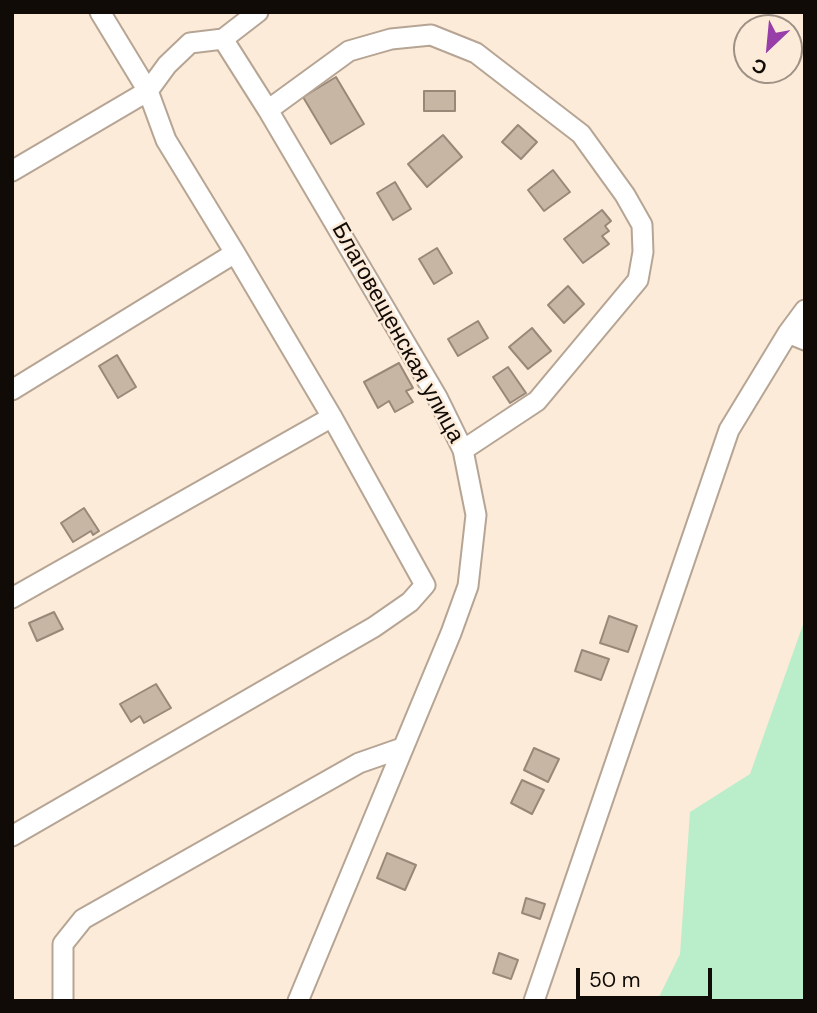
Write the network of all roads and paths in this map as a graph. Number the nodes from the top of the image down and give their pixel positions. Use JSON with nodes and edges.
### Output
{"nodes":[{"id":1,"x":100,"y":12,"type":"edge"},
{"id":2,"x":258,"y":12,"type":"edge"},
{"id":3,"x":223,"y":39,"type":"junction"},
{"id":4,"x":148,"y":91,"type":"junction"},
{"id":5,"x":268,"y":110,"type":"junction"},
{"id":6,"x":12,"y":171,"type":"edge"},
{"id":7,"x":236,"y":253,"type":"junction"},
{"id":8,"x":805,"y":310,"type":"edge"},
{"id":9,"x":796,"y":337,"type":"edge"},
{"id":10,"x":12,"y":390,"type":"edge"},
{"id":11,"x":332,"y":416,"type":"junction"},
{"id":12,"x":463,"y":450,"type":"junction"},
{"id":13,"x":12,"y":598,"type":"edge"},
{"id":14,"x":402,"y":748,"type":"junction"},
{"id":15,"x":12,"y":836,"type":"edge"},
{"id":16,"x":63,"y":1001,"type":"edge"},
{"id":17,"x":298,"y":1001,"type":"edge"},
{"id":18,"x":534,"y":1001,"type":"edge"}],
"edges":[{"from":1,"to":4,"type":"street"},
{"from":2,"to":3,"type":"street"},
{"from":3,"to":4,"type":"street"},
{"from":3,"to":5,"type":"street","name":"Благовещенская улица"},
{"from":4,"to":6,"type":"street"},
{"from":4,"to":7,"type":"street"},
{"from":5,"to":12,"type":"street","name":"Благовещенская улица"},
{"from":5,"to":12,"type":"street"},
{"from":7,"to":10,"type":"street"},
{"from":7,"to":11,"type":"street"},
{"from":8,"to":9,"type":"street"},
{"from":9,"to":18,"type":"street"},
{"from":11,"to":13,"type":"street"},
{"from":11,"to":15,"type":"street"},
{"from":12,"to":14,"type":"street","name":"Благовещенская улица"},
{"from":14,"to":16,"type":"street"},
{"from":14,"to":17,"type":"street","name":"Благовещенская улица"}]}
